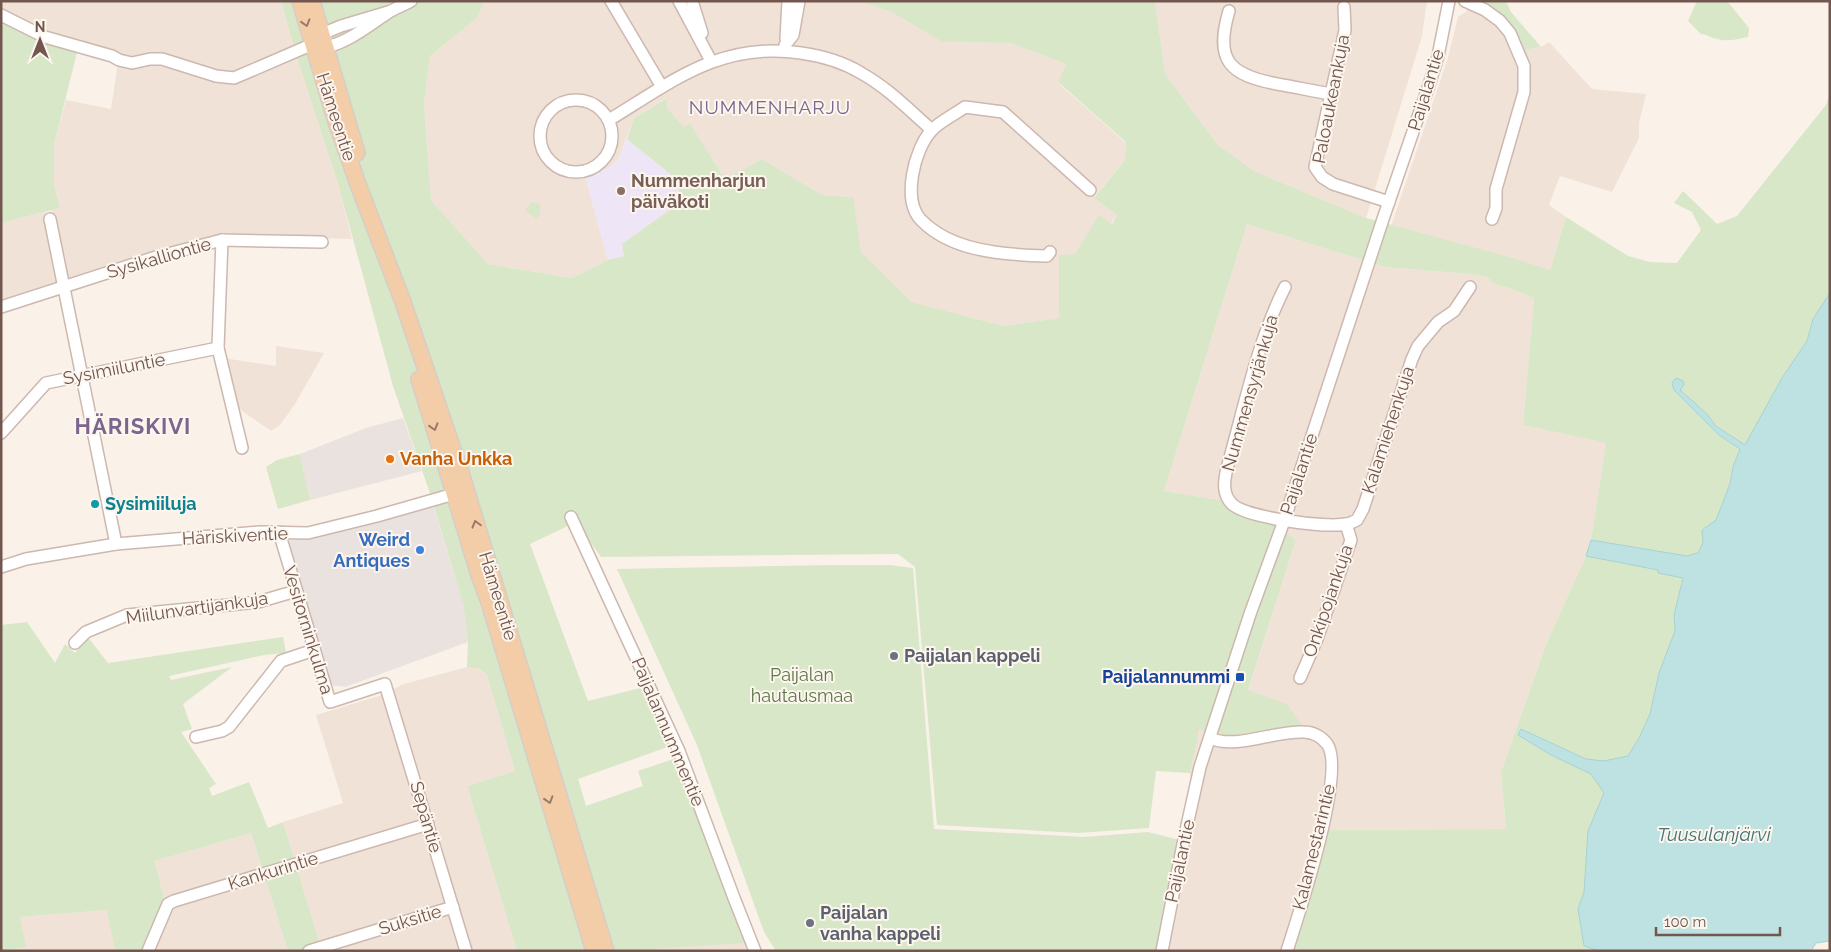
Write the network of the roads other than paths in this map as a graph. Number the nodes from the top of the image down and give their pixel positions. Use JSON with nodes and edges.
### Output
{"nodes":[{"id":1,"x":300,"y":1,"type":"edge"},
{"id":2,"x":312,"y":1,"type":"edge"},
{"id":3,"x":411,"y":1,"type":"edge"},
{"id":4,"x":611,"y":1,"type":"edge"},
{"id":5,"x":679,"y":1,"type":"edge"},
{"id":6,"x":692,"y":1,"type":"edge"},
{"id":7,"x":788,"y":1,"type":"edge"},
{"id":8,"x":798,"y":1,"type":"edge"},
{"id":9,"x":1449,"y":1,"type":"edge"},
{"id":10,"x":1465,"y":1,"type":"edge"},
{"id":11,"x":1344,"y":7,"type":"dead end"},
{"id":12,"x":1229,"y":11,"type":"dead end"},
{"id":13,"x":1,"y":15,"type":"edge"},
{"id":14,"x":320,"y":42,"type":"junction"},
{"id":15,"x":785,"y":48,"type":"junction"},
{"id":16,"x":709,"y":56,"type":"junction"},
{"id":17,"x":662,"y":87,"type":"junction"},
{"id":18,"x":1331,"y":94,"type":"junction"},
{"id":19,"x":609,"y":120,"type":"junction"},
{"id":20,"x":932,"y":130,"type":"junction"},
{"id":21,"x":1090,"y":190,"type":"dead end"},
{"id":22,"x":1389,"y":202,"type":"junction"},
{"id":23,"x":50,"y":219,"type":"dead end"},
{"id":24,"x":1492,"y":219,"type":"dead end"},
{"id":25,"x":222,"y":240,"type":"junction"},
{"id":26,"x":322,"y":242,"type":"dead end"},
{"id":27,"x":1050,"y":252,"type":"dead end"},
{"id":28,"x":64,"y":286,"type":"junction"},
{"id":29,"x":1285,"y":287,"type":"dead end"},
{"id":30,"x":1470,"y":287,"type":"dead end"},
{"id":31,"x":1,"y":307,"type":"edge"},
{"id":32,"x":218,"y":348,"type":"junction"},
{"id":33,"x":81,"y":376,"type":"junction"},
{"id":34,"x":1,"y":433,"type":"edge"},
{"id":35,"x":242,"y":448,"type":"dead end"},
{"id":36,"x":460,"y":492,"type":"junction"},
{"id":37,"x":571,"y":517,"type":"dead end"},
{"id":38,"x":1284,"y":521,"type":"junction"},
{"id":39,"x":1346,"y":524,"type":"junction"},
{"id":40,"x":279,"y":532,"type":"junction"},
{"id":41,"x":116,"y":544,"type":"junction"},
{"id":42,"x":1,"y":567,"type":"edge"},
{"id":43,"x":296,"y":591,"type":"junction"},
{"id":44,"x":75,"y":643,"type":"dead end"},
{"id":45,"x":314,"y":650,"type":"junction"},
{"id":46,"x":1300,"y":678,"type":"dead end"},
{"id":47,"x":385,"y":684,"type":"joint"},
{"id":48,"x":196,"y":737,"type":"dead end"},
{"id":49,"x":1210,"y":738,"type":"junction"},
{"id":50,"x":428,"y":824,"type":"junction"},
{"id":51,"x":453,"y":907,"type":"junction"},
{"id":52,"x":148,"y":951,"type":"edge"},
{"id":53,"x":310,"y":951,"type":"edge"},
{"id":54,"x":466,"y":951,"type":"edge"},
{"id":55,"x":594,"y":951,"type":"edge"},
{"id":56,"x":606,"y":951,"type":"edge"},
{"id":57,"x":756,"y":951,"type":"edge"},
{"id":58,"x":1162,"y":951,"type":"edge"},
{"id":59,"x":1287,"y":951,"type":"edge"}],
"edges":[{"from":1,"to":14,"type":"main road","name":"Hämeentie","one_way":true},
{"from":2,"to":14,"type":"main road","name":"Hämeentie"},
{"from":3,"to":14,"type":"street"},
{"from":4,"to":17,"type":"street"},
{"from":5,"to":16,"type":"street"},
{"from":6,"to":16,"type":"street"},
{"from":7,"to":15,"type":"street"},
{"from":8,"to":15,"type":"street"},
{"from":9,"to":22,"type":"street","name":"Paijalantie"},
{"from":10,"to":24,"type":"street"},
{"from":11,"to":18,"type":"street","name":"Paloaukeankuja"},
{"from":12,"to":18,"type":"street"},
{"from":13,"to":14,"type":"street"},
{"from":14,"to":36,"type":"main road","name":"Hämeentie"},
{"from":15,"to":16,"type":"street"},
{"from":15,"to":20,"type":"street"},
{"from":16,"to":17,"type":"street"},
{"from":17,"to":19,"type":"street"},
{"from":18,"to":22,"type":"street","name":"Paloaukeankuja"},
{"from":19,"to":19,"type":"street"},
{"from":20,"to":21,"type":"street"},
{"from":20,"to":27,"type":"street"},
{"from":22,"to":38,"type":"street","name":"Paijalantie"},
{"from":23,"to":28,"type":"street"},
{"from":25,"to":26,"type":"street","name":"Sysikalliontie"},
{"from":25,"to":28,"type":"street","name":"Sysikalliontie"},
{"from":25,"to":32,"type":"street"},
{"from":28,"to":31,"type":"street","name":"Sysikalliontie"},
{"from":28,"to":33,"type":"street"},
{"from":29,"to":38,"type":"street","name":"Nummensyrjänkuja"},
{"from":30,"to":39,"type":"street","name":"Kalamiehenkuja"},
{"from":32,"to":33,"type":"street","name":"Sysimiiluntie"},
{"from":32,"to":35,"type":"street"},
{"from":33,"to":34,"type":"street","name":"Sysimiiluntie"},
{"from":33,"to":41,"type":"street"},
{"from":36,"to":40,"type":"street","name":"Häriskiventie"},
{"from":36,"to":55,"type":"main road","name":"Hämeentie","one_way":true},
{"from":56,"to":36,"type":"main road","name":"Hämeentie","one_way":true},
{"from":37,"to":57,"type":"street","name":"Paijalannummentie"},
{"from":38,"to":39,"type":"street"},
{"from":38,"to":49,"type":"street","name":"Paijalantie"},
{"from":39,"to":46,"type":"street","name":"Onkipojankuja"},
{"from":40,"to":41,"type":"street","name":"Häriskiventie"},
{"from":40,"to":43,"type":"street","name":"Vesitorninkulma"},
{"from":41,"to":42,"type":"street","name":"Häriskiventie"},
{"from":43,"to":44,"type":"street","name":"Miilunvartijankuja"},
{"from":43,"to":45,"type":"street","name":"Vesitorninkulma"},
{"from":45,"to":47,"type":"street","name":"Vesitorninkulma"},
{"from":45,"to":48,"type":"street"},
{"from":47,"to":50,"type":"street","name":"Sepäntie"},
{"from":49,"to":58,"type":"street","name":"Paijalantie"},
{"from":49,"to":59,"type":"street","name":"Kalamestarintie"},
{"from":50,"to":51,"type":"street","name":"Sepäntie"},
{"from":50,"to":52,"type":"street","name":"Kankurintie"},
{"from":51,"to":53,"type":"street","name":"Suksitie"},
{"from":51,"to":54,"type":"street","name":"Sepäntie"}]}
